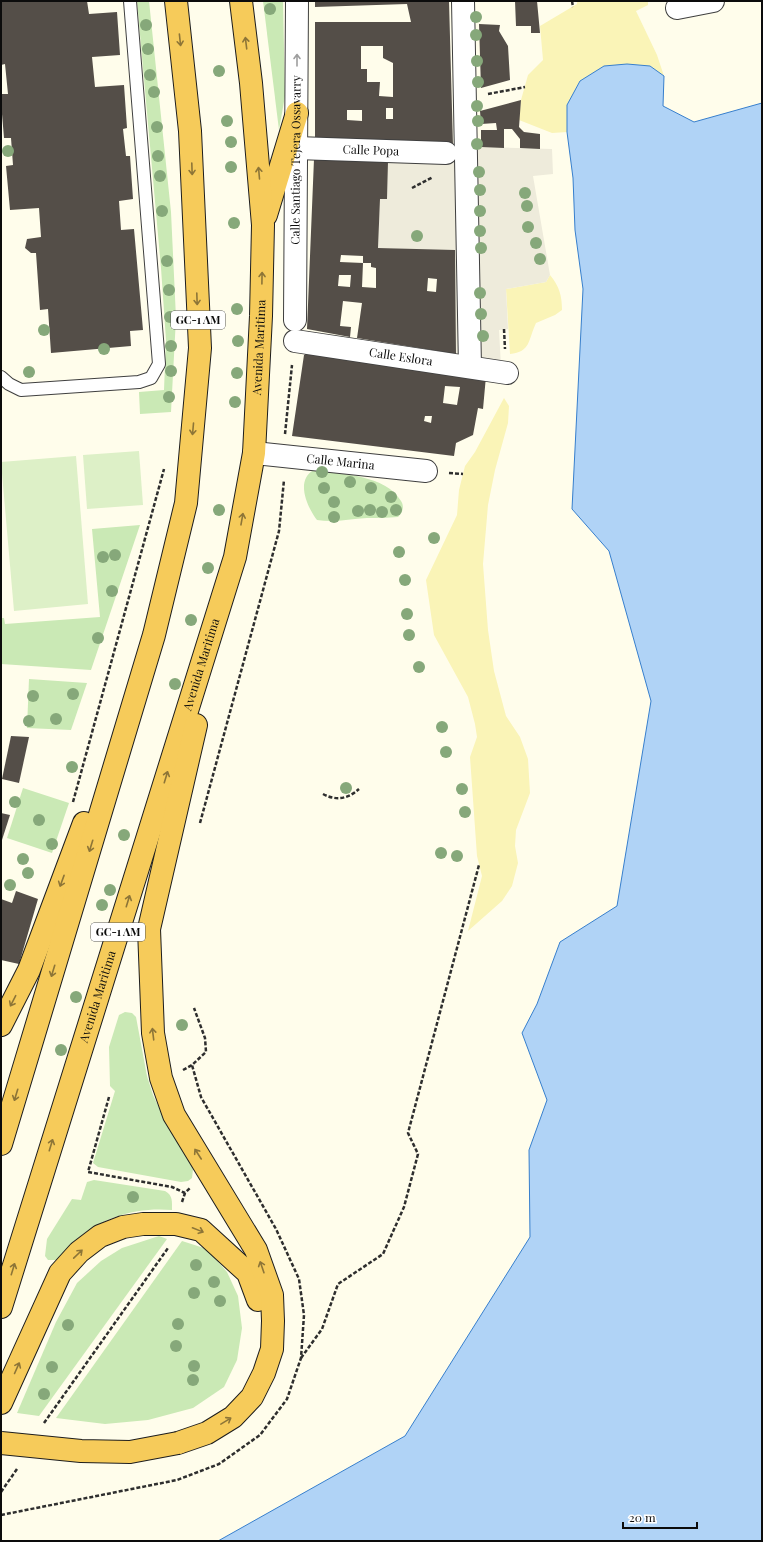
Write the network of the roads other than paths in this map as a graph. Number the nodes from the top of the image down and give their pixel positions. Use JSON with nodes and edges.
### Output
{"nodes":[{"id":1,"x":130,"y":1,"type":"edge"},
{"id":2,"x":176,"y":1,"type":"edge"},
{"id":3,"x":241,"y":1,"type":"edge"},
{"id":4,"x":297,"y":1,"type":"edge"},
{"id":5,"x":463,"y":1,"type":"edge"},
{"id":6,"x":713,"y":1,"type":"edge"},
{"id":7,"x":677,"y":8,"type":"dead end"},
{"id":8,"x":297,"y":114,"type":"junction"},
{"id":9,"x":296,"y":148,"type":"junction"},
{"id":10,"x":446,"y":153,"type":"dead end"},
{"id":11,"x":263,"y":226,"type":"junction"},
{"id":12,"x":295,"y":330,"type":"joint"},
{"id":13,"x":470,"y":367,"type":"junction"},
{"id":14,"x":507,"y":373,"type":"dead end"},
{"id":15,"x":1,"y":377,"type":"edge"},
{"id":16,"x":254,"y":453,"type":"junction"},
{"id":17,"x":426,"y":471,"type":"dead end"},
{"id":18,"x":235,"y":557,"type":"junction"},
{"id":19,"x":154,"y":635,"type":"junction"},
{"id":20,"x":1,"y":1025,"type":"edge"},
{"id":21,"x":1,"y":1144,"type":"edge"},
{"id":22,"x":1,"y":1307,"type":"edge"},
{"id":23,"x":1,"y":1404,"type":"edge"},
{"id":24,"x":1,"y":1429,"type":"edge"},
{"id":25,"x":175,"y":1437,"type":"junction"},
{"id":26,"x":1,"y":1443,"type":"edge"}],
"edges":[{"from":1,"to":15,"type":"lane"},
{"from":2,"to":19,"type":"highway","number":"GC-1 AM","one_way":true},
{"from":11,"to":3,"type":"highway","name":"Avenida Maritima","number":"GC-1 AM","one_way":true},
{"from":8,"to":4,"type":"street","name":"Calle Santiago Tejera Ossavarry","one_way":true},
{"from":5,"to":13,"type":"street"},
{"from":6,"to":7,"type":"street"},
{"from":8,"to":9,"type":"street","name":"Calle Santiago Tejera Ossavarry"},
{"from":8,"to":11,"type":"highway"},
{"from":9,"to":10,"type":"street","name":"Calle Popa"},
{"from":9,"to":12,"type":"street","name":"Calle Santiago Tejera Ossavarry"},
{"from":16,"to":11,"type":"highway","name":"Avenida Maritima","number":"GC-1 AM","one_way":true},
{"from":12,"to":13,"type":"street","name":"Calle Eslora"},
{"from":13,"to":14,"type":"street","name":"Calle Eslora"},
{"from":16,"to":17,"type":"street","name":"Calle Marina"},
{"from":18,"to":16,"type":"highway","name":"Avenida Maritima","number":"GC-1 AM","one_way":true},
{"from":22,"to":18,"type":"highway","name":"Avenida Maritima","number":"GC-1 AM","one_way":true},
{"from":25,"to":18,"type":"highway","one_way":true},
{"from":19,"to":20,"type":"highway","one_way":true},
{"from":19,"to":21,"type":"highway","number":"GC-1 AM","one_way":true},
{"from":23,"to":25,"type":"highway","one_way":true},
{"from":24,"to":25,"type":"highway"},
{"from":25,"to":26,"type":"highway","bridge":true}]}
